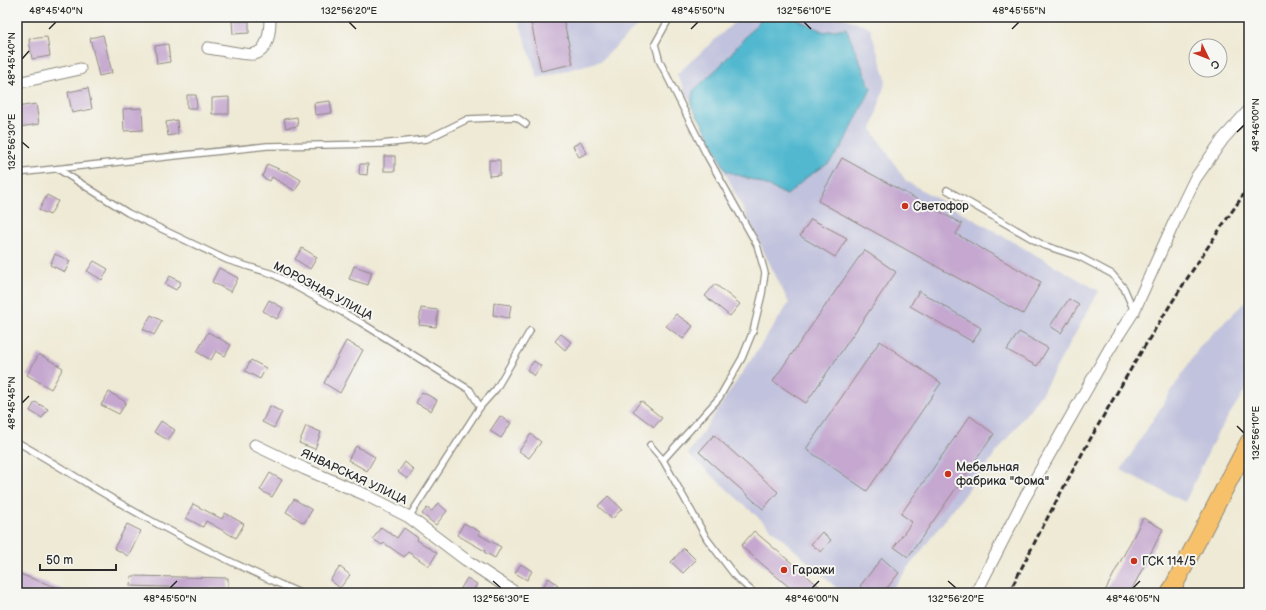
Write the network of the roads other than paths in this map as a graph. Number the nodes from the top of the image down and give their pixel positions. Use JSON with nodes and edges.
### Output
{"nodes":[{"id":1,"x":270,"y":17,"type":"edge"},
{"id":2,"x":670,"y":17,"type":"edge"},
{"id":3,"x":208,"y":48,"type":"dead end"},
{"id":4,"x":80,"y":69,"type":"dead end"},
{"id":5,"x":17,"y":83,"type":"edge"},
{"id":6,"x":1249,"y":110,"type":"edge"},
{"id":7,"x":526,"y":124,"type":"dead end"},
{"id":8,"x":58,"y":169,"type":"junction"},
{"id":9,"x":17,"y":173,"type":"edge"},
{"id":10,"x":947,"y":190,"type":"dead end"},
{"id":11,"x":1134,"y":311,"type":"junction"},
{"id":12,"x":530,"y":332,"type":"dead end"},
{"id":13,"x":480,"y":407,"type":"junction"},
{"id":14,"x":17,"y":442,"type":"edge"},
{"id":15,"x":1249,"y":442,"type":"edge"},
{"id":16,"x":650,"y":444,"type":"dead end"},
{"id":17,"x":255,"y":445,"type":"dead end"},
{"id":18,"x":664,"y":460,"type":"junction"},
{"id":19,"x":408,"y":517,"type":"junction"},
{"id":20,"x":300,"y":593,"type":"edge"},
{"id":21,"x":516,"y":593,"type":"edge"},
{"id":22,"x":754,"y":593,"type":"edge"},
{"id":23,"x":976,"y":593,"type":"edge"},
{"id":24,"x":1170,"y":593,"type":"edge"}],
"edges":[{"from":1,"to":3,"type":"street"},
{"from":2,"to":18,"type":"lane"},
{"from":4,"to":5,"type":"street"},
{"from":6,"to":11,"type":"street"},
{"from":7,"to":8,"type":"lane"},
{"from":8,"to":9,"type":"lane"},
{"from":8,"to":13,"type":"lane","name":"МОРОЗНАЯ УЛИЦА"},
{"from":10,"to":11,"type":"lane"},
{"from":11,"to":23,"type":"street"},
{"from":12,"to":13,"type":"lane"},
{"from":13,"to":19,"type":"lane"},
{"from":14,"to":20,"type":"lane"},
{"from":15,"to":24,"type":"main road"},
{"from":16,"to":18,"type":"lane"},
{"from":17,"to":19,"type":"street","name":"ЯНВАРСКАЯ УЛИЦА"},
{"from":18,"to":22,"type":"lane"},
{"from":19,"to":21,"type":"street","name":"ЯНВАРСКАЯ УЛИЦА"}]}
